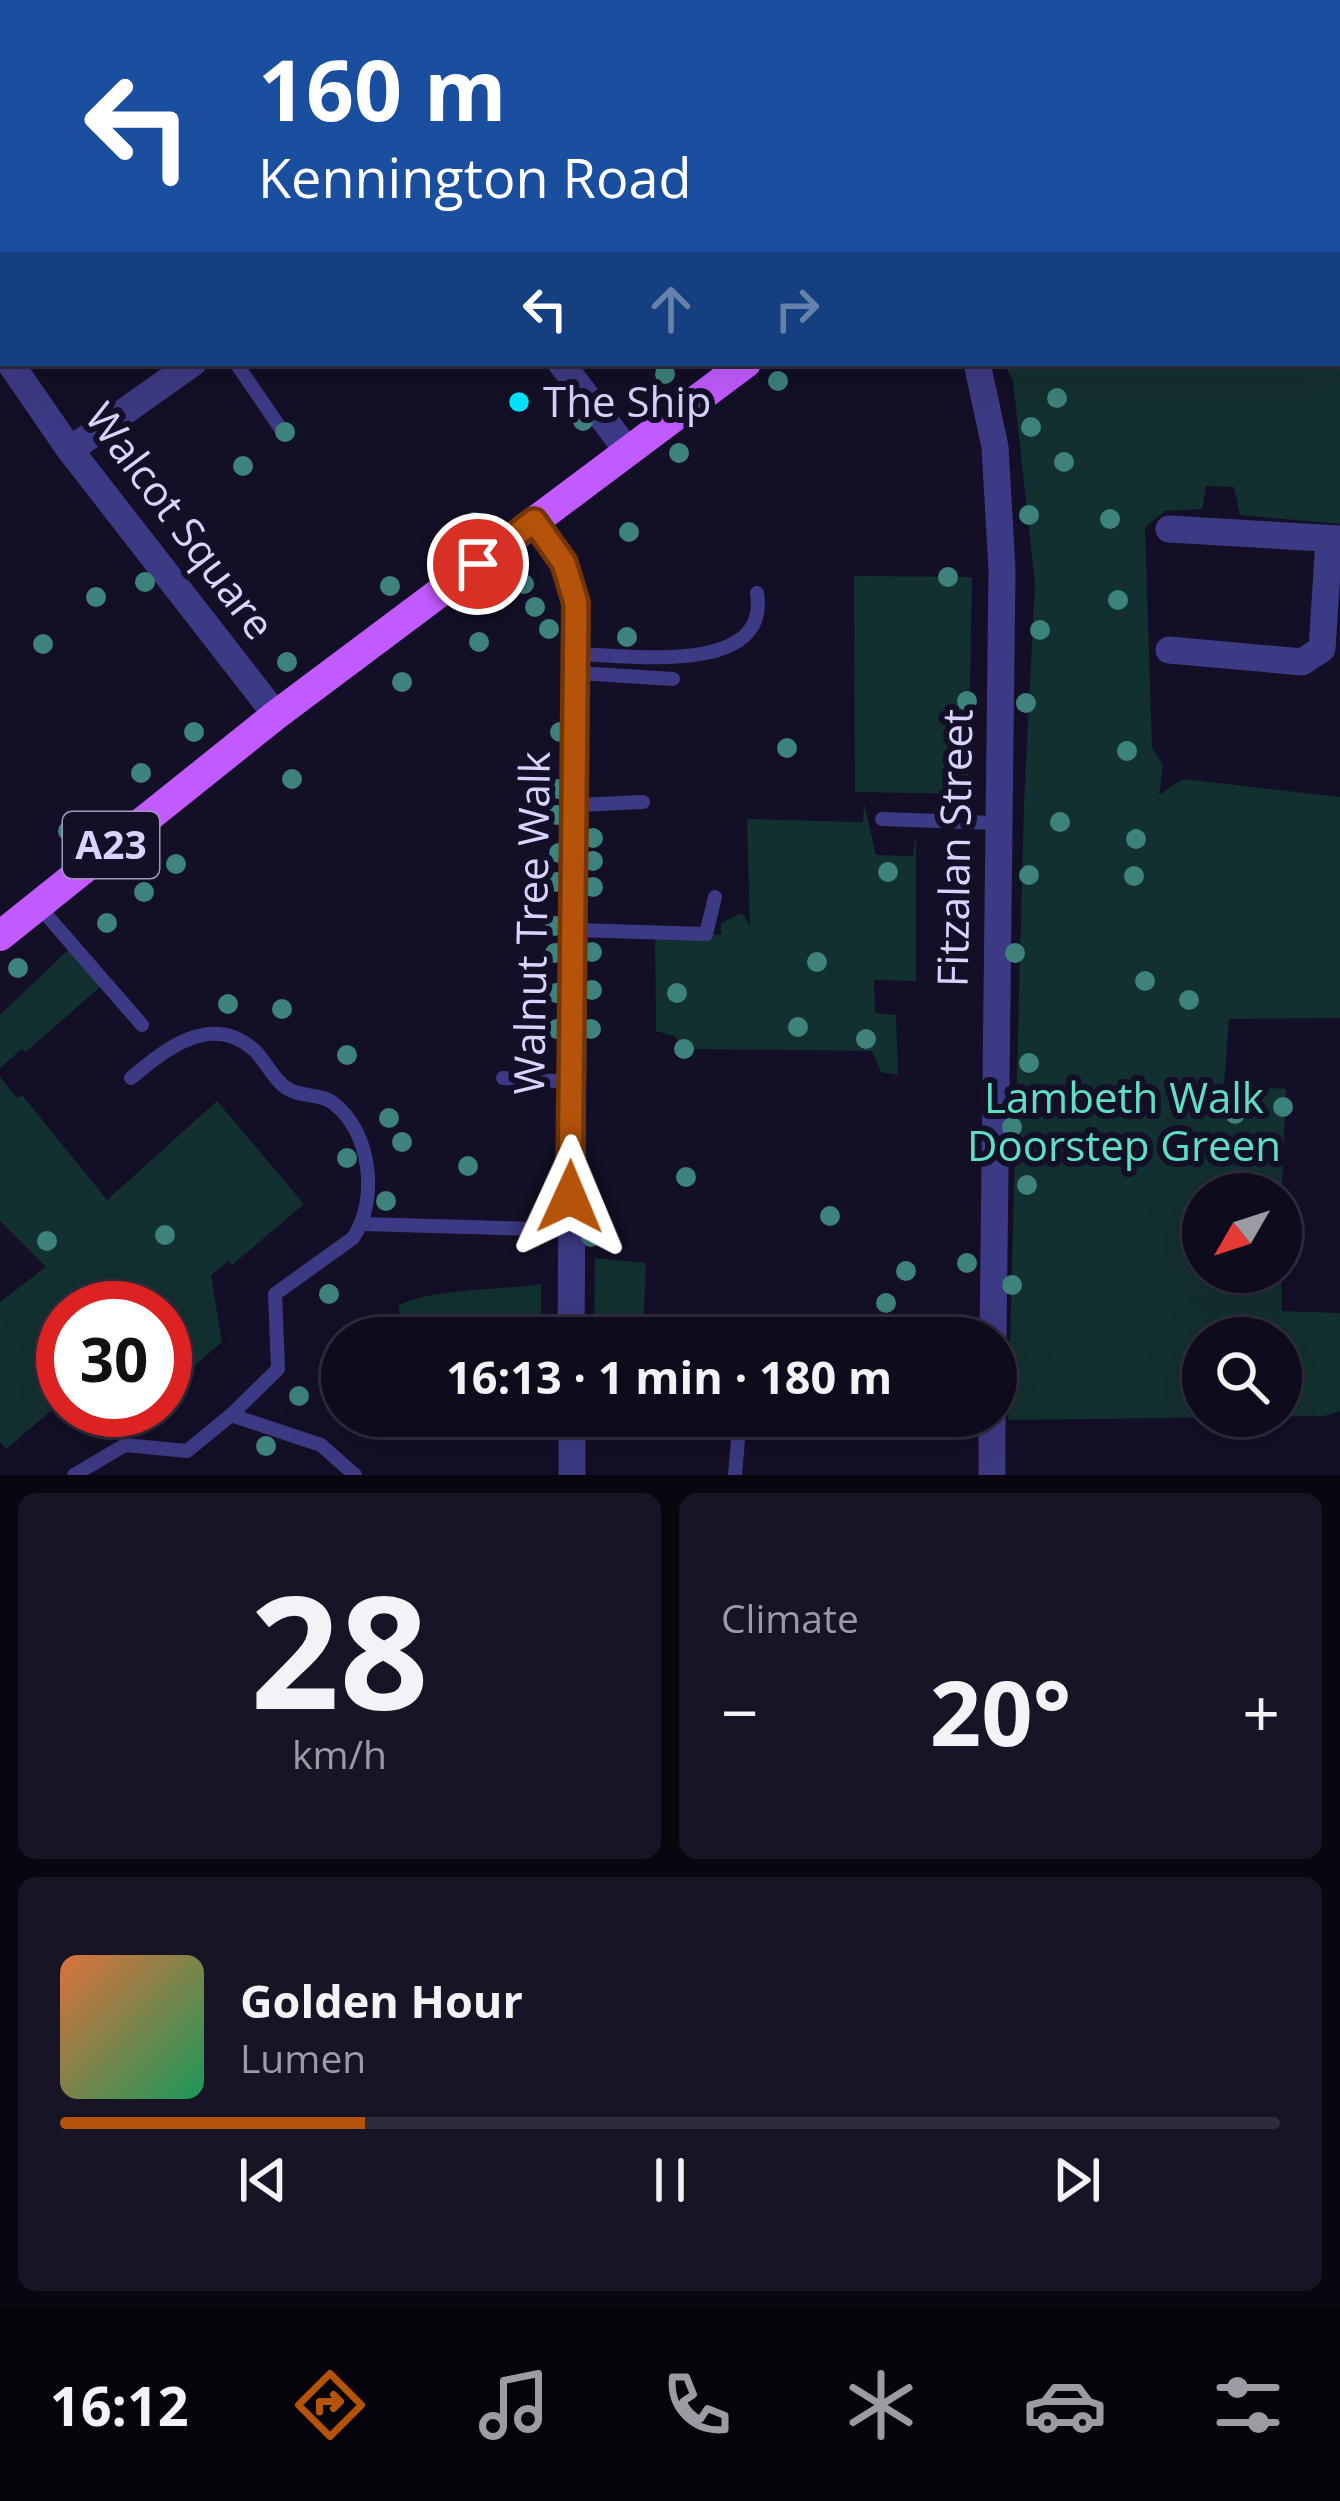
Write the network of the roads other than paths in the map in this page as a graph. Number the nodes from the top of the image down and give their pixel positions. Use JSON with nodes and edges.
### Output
{"nodes":[{"id":1,"x":189,"y":366,"type":"edge"},
{"id":2,"x":238,"y":366,"type":"edge"},
{"id":3,"x":563,"y":366,"type":"edge"},
{"id":4,"x":742,"y":366,"type":"edge"},
{"id":5,"x":978,"y":366,"type":"edge"},
{"id":6,"x":10,"y":378,"type":"edge"},
{"id":7,"x":279,"y":425,"type":"dead end"},
{"id":8,"x":70,"y":450,"type":"junction"},
{"id":9,"x":627,"y":450,"type":"junction"},
{"id":10,"x":534,"y":521,"type":"junction"},
{"id":11,"x":1169,"y":530,"type":"dead end"},
{"id":12,"x":1335,"y":539,"type":"edge"},
{"id":13,"x":757,"y":593,"type":"dead end"},
{"id":14,"x":1169,"y":650,"type":"dead end"},
{"id":15,"x":577,"y":664,"type":"junction"},
{"id":16,"x":673,"y":679,"type":"dead end"},
{"id":17,"x":276,"y":715,"type":"junction"},
{"id":18,"x":643,"y":802,"type":"dead end"},
{"id":19,"x":578,"y":805,"type":"junction"},
{"id":20,"x":882,"y":819,"type":"dead end"},
{"id":21,"x":995,"y":823,"type":"junction"},
{"id":22,"x":715,"y":897,"type":"dead end"},
{"id":23,"x":37,"y":904,"type":"junction"},
{"id":24,"x":575,"y":930,"type":"junction"},
{"id":25,"x":0,"y":936,"type":"edge"},
{"id":26,"x":142,"y":1025,"type":"dead end"},
{"id":27,"x":131,"y":1078,"type":"dead end"},
{"id":28,"x":503,"y":1078,"type":"dead end"},
{"id":29,"x":571,"y":1082,"type":"junction"},
{"id":30,"x":362,"y":1225,"type":"junction"},
{"id":31,"x":569,"y":1230,"type":"junction"},
{"id":32,"x":571,"y":1317,"type":"edge"},
{"id":33,"x":993,"y":1317,"type":"edge"},
{"id":34,"x":231,"y":1415,"type":"junction"},
{"id":35,"x":572,"y":1437,"type":"edge"},
{"id":36,"x":738,"y":1437,"type":"edge"},
{"id":37,"x":992,"y":1437,"type":"edge"},
{"id":38,"x":74,"y":1475,"type":"edge"},
{"id":39,"x":355,"y":1475,"type":"edge"},
{"id":40,"x":572,"y":1475,"type":"edge"},
{"id":41,"x":735,"y":1475,"type":"edge"},
{"id":42,"x":992,"y":1475,"type":"edge"}],
"edges":[{"from":1,"to":8,"type":"street"},
{"from":2,"to":7,"type":"lane"},
{"from":3,"to":9,"type":"street"},
{"from":4,"to":9,"type":"main road","number":"A23"},
{"from":5,"to":21,"type":"street","name":"Fitzalan Street"},
{"from":6,"to":8,"type":"street","name":"Walcot Square"},
{"from":8,"to":17,"type":"street","name":"Walcot Square"},
{"from":9,"to":10,"type":"main road","number":"A23"},
{"from":10,"to":15,"type":"street","name":"Walnut Tree Walk"},
{"from":10,"to":17,"type":"main road","number":"A23"},
{"from":11,"to":12,"type":"street"},
{"from":12,"to":14,"type":"street"},
{"from":13,"to":15,"type":"lane"},
{"from":15,"to":16,"type":"lane"},
{"from":15,"to":19,"type":"street","name":"Walnut Tree Walk"},
{"from":17,"to":23,"type":"main road","number":"A23"},
{"from":18,"to":19,"type":"lane"},
{"from":19,"to":24,"type":"street","name":"Walnut Tree Walk"},
{"from":20,"to":21,"type":"lane"},
{"from":21,"to":33,"type":"street","name":"Fitzalan Street"},
{"from":22,"to":24,"type":"lane"},
{"from":23,"to":25,"type":"main road","number":"A23"},
{"from":23,"to":26,"type":"lane"},
{"from":24,"to":29,"type":"street","name":"Walnut Tree Walk"},
{"from":27,"to":30,"type":"lane"},
{"from":28,"to":29,"type":"lane"},
{"from":29,"to":31,"type":"street","name":"Walnut Tree Walk"},
{"from":30,"to":31,"type":"lane"},
{"from":30,"to":34,"type":"lane"},
{"from":31,"to":32,"type":"street","name":"Walnut Tree Walk"},
{"from":34,"to":38,"type":"lane"},
{"from":34,"to":39,"type":"lane"},
{"from":35,"to":40,"type":"street"},
{"from":36,"to":41,"type":"lane"},
{"from":37,"to":42,"type":"street"}]}
